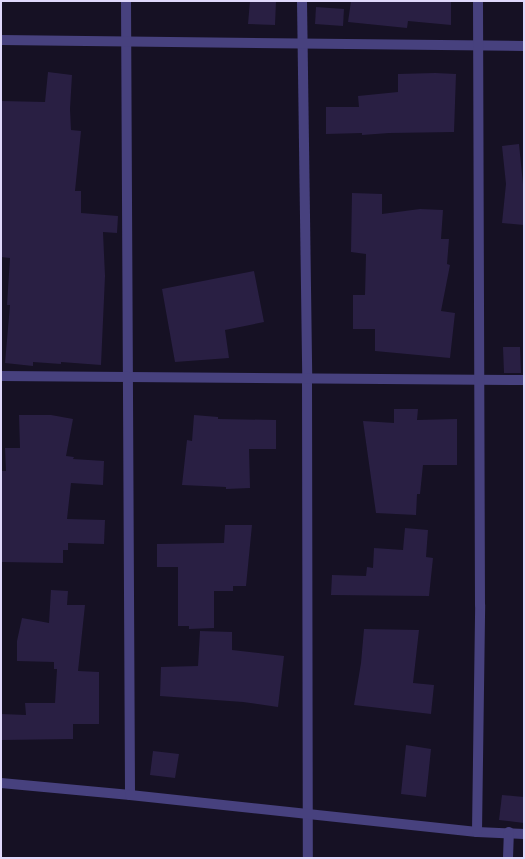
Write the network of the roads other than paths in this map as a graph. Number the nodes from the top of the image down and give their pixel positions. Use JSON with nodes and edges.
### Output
{"nodes":[{"id":1,"x":126,"y":1,"type":"edge"},
{"id":2,"x":302,"y":1,"type":"edge"},
{"id":3,"x":478,"y":1,"type":"edge"},
{"id":4,"x":1,"y":40,"type":"edge"},
{"id":5,"x":126,"y":41,"type":"junction"},
{"id":6,"x":303,"y":43,"type":"junction"},
{"id":7,"x":479,"y":45,"type":"junction"},
{"id":8,"x":524,"y":46,"type":"edge"},
{"id":9,"x":1,"y":376,"type":"edge"},
{"id":10,"x":128,"y":377,"type":"junction"},
{"id":11,"x":307,"y":378,"type":"junction"},
{"id":12,"x":479,"y":380,"type":"junction"},
{"id":13,"x":524,"y":380,"type":"edge"},
{"id":14,"x":1,"y":783,"type":"edge"},
{"id":15,"x":130,"y":795,"type":"junction"},
{"id":16,"x":309,"y":814,"type":"junction"},
{"id":17,"x":477,"y":832,"type":"junction"},
{"id":18,"x":509,"y":832,"type":"junction"},
{"id":19,"x":524,"y":834,"type":"edge"},
{"id":20,"x":308,"y":858,"type":"edge"},
{"id":21,"x":508,"y":858,"type":"edge"}],
"edges":[{"from":1,"to":5,"type":"street"},
{"from":2,"to":6,"type":"street"},
{"from":3,"to":7,"type":"street"},
{"from":4,"to":5,"type":"street"},
{"from":5,"to":6,"type":"street"},
{"from":5,"to":10,"type":"street"},
{"from":6,"to":7,"type":"street"},
{"from":6,"to":11,"type":"street"},
{"from":7,"to":8,"type":"street"},
{"from":7,"to":12,"type":"street"},
{"from":9,"to":10,"type":"street"},
{"from":10,"to":11,"type":"street"},
{"from":10,"to":15,"type":"street"},
{"from":11,"to":12,"type":"street"},
{"from":11,"to":16,"type":"street"},
{"from":12,"to":13,"type":"street"},
{"from":12,"to":17,"type":"street"},
{"from":14,"to":15,"type":"street"},
{"from":15,"to":16,"type":"street"},
{"from":16,"to":17,"type":"street"},
{"from":16,"to":20,"type":"street"},
{"from":17,"to":18,"type":"street"},
{"from":18,"to":19,"type":"street"},
{"from":18,"to":21,"type":"street"}]}
